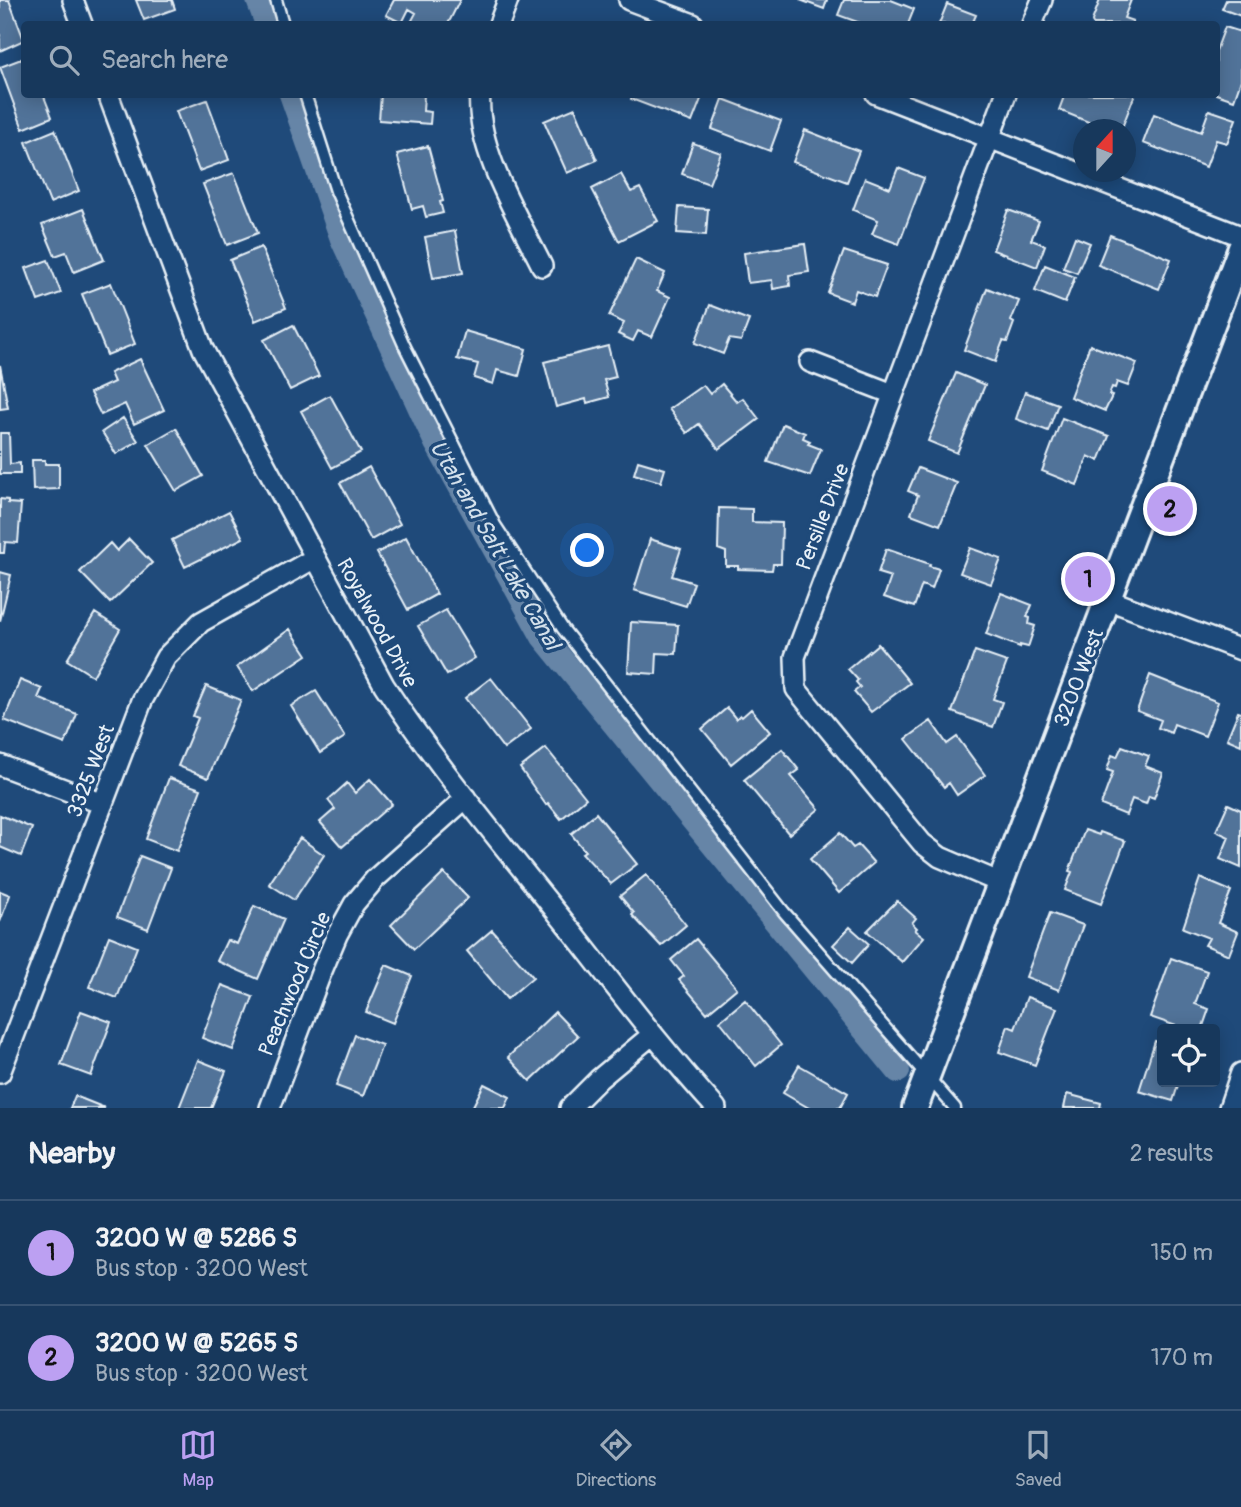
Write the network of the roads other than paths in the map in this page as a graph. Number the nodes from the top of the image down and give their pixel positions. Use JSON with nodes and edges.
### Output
{"nodes":[{"id":1,"x":72,"y":0,"type":"edge"},
{"id":2,"x":276,"y":0,"type":"edge"},
{"id":3,"x":508,"y":0,"type":"edge"},
{"id":4,"x":629,"y":0,"type":"edge"},
{"id":5,"x":1042,"y":0,"type":"edge"},
{"id":6,"x":81,"y":21,"type":"edge"},
{"id":7,"x":283,"y":21,"type":"edge"},
{"id":8,"x":500,"y":21,"type":"edge"},
{"id":9,"x":685,"y":21,"type":"edge"},
{"id":10,"x":1033,"y":21,"type":"edge"},
{"id":11,"x":109,"y":98,"type":"edge"},
{"id":12,"x":306,"y":98,"type":"edge"},
{"id":13,"x":480,"y":98,"type":"edge"},
{"id":14,"x":886,"y":98,"type":"edge"},
{"id":15,"x":1004,"y":98,"type":"edge"},
{"id":16,"x":989,"y":138,"type":"junction"},
{"id":17,"x":1241,"y":236,"type":"edge"},
{"id":18,"x":1241,"y":248,"type":"edge"},
{"id":19,"x":542,"y":266,"type":"dead end"},
{"id":20,"x":1237,"y":273,"type":"edge"},
{"id":21,"x":810,"y":362,"type":"dead end"},
{"id":22,"x":893,"y":394,"type":"junction"},
{"id":23,"x":315,"y":558,"type":"junction"},
{"id":24,"x":1109,"y":600,"type":"junction"},
{"id":25,"x":1241,"y":650,"type":"edge"},
{"id":26,"x":0,"y":765,"type":"edge"},
{"id":27,"x":466,"y":798,"type":"junction"},
{"id":28,"x":103,"y":804,"type":"junction"},
{"id":29,"x":1001,"y":883,"type":"junction"},
{"id":30,"x":653,"y":1034,"type":"junction"},
{"id":31,"x":0,"y":1073,"type":"edge"},
{"id":32,"x":1241,"y":1073,"type":"edge"},
{"id":33,"x":927,"y":1076,"type":"junction"},
{"id":34,"x":270,"y":1108,"type":"edge"},
{"id":35,"x":570,"y":1108,"type":"edge"},
{"id":36,"x":716,"y":1108,"type":"edge"},
{"id":37,"x":915,"y":1108,"type":"edge"},
{"id":38,"x":955,"y":1108,"type":"edge"},
{"id":39,"x":1229,"y":1108,"type":"edge"}],
"edges":[{"from":1,"to":6,"type":"street"},
{"from":2,"to":7,"type":"lane"},
{"from":3,"to":8,"type":"street"},
{"from":4,"to":9,"type":"street"},
{"from":5,"to":10,"type":"street"},
{"from":11,"to":23,"type":"street","name":"Royalwood Drive"},
{"from":12,"to":33,"type":"lane"},
{"from":13,"to":19,"type":"street"},
{"from":14,"to":16,"type":"street"},
{"from":15,"to":16,"type":"street","name":"Persille Drive"},
{"from":16,"to":17,"type":"street"},
{"from":16,"to":22,"type":"street","name":"Persille Drive"},
{"from":18,"to":20,"type":"street","name":"3200 West"},
{"from":20,"to":24,"type":"street","name":"3200 West"},
{"from":21,"to":22,"type":"street"},
{"from":22,"to":29,"type":"street","name":"Persille Drive"},
{"from":23,"to":27,"type":"street","name":"Royalwood Drive"},
{"from":23,"to":28,"type":"street","name":"3325 West"},
{"from":24,"to":25,"type":"street"},
{"from":24,"to":29,"type":"street","name":"3200 West"},
{"from":26,"to":28,"type":"street"},
{"from":27,"to":30,"type":"street","name":"Royalwood Drive"},
{"from":27,"to":34,"type":"street","name":"Peachwood Circle"},
{"from":28,"to":31,"type":"street","name":"3325 West"},
{"from":29,"to":33,"type":"street","name":"3200 West"},
{"from":30,"to":35,"type":"street"},
{"from":30,"to":36,"type":"street","name":"Royalwood Drive"},
{"from":32,"to":39,"type":"street"},
{"from":33,"to":37,"type":"street","name":"3200 West"},
{"from":33,"to":38,"type":"lane"}]}
